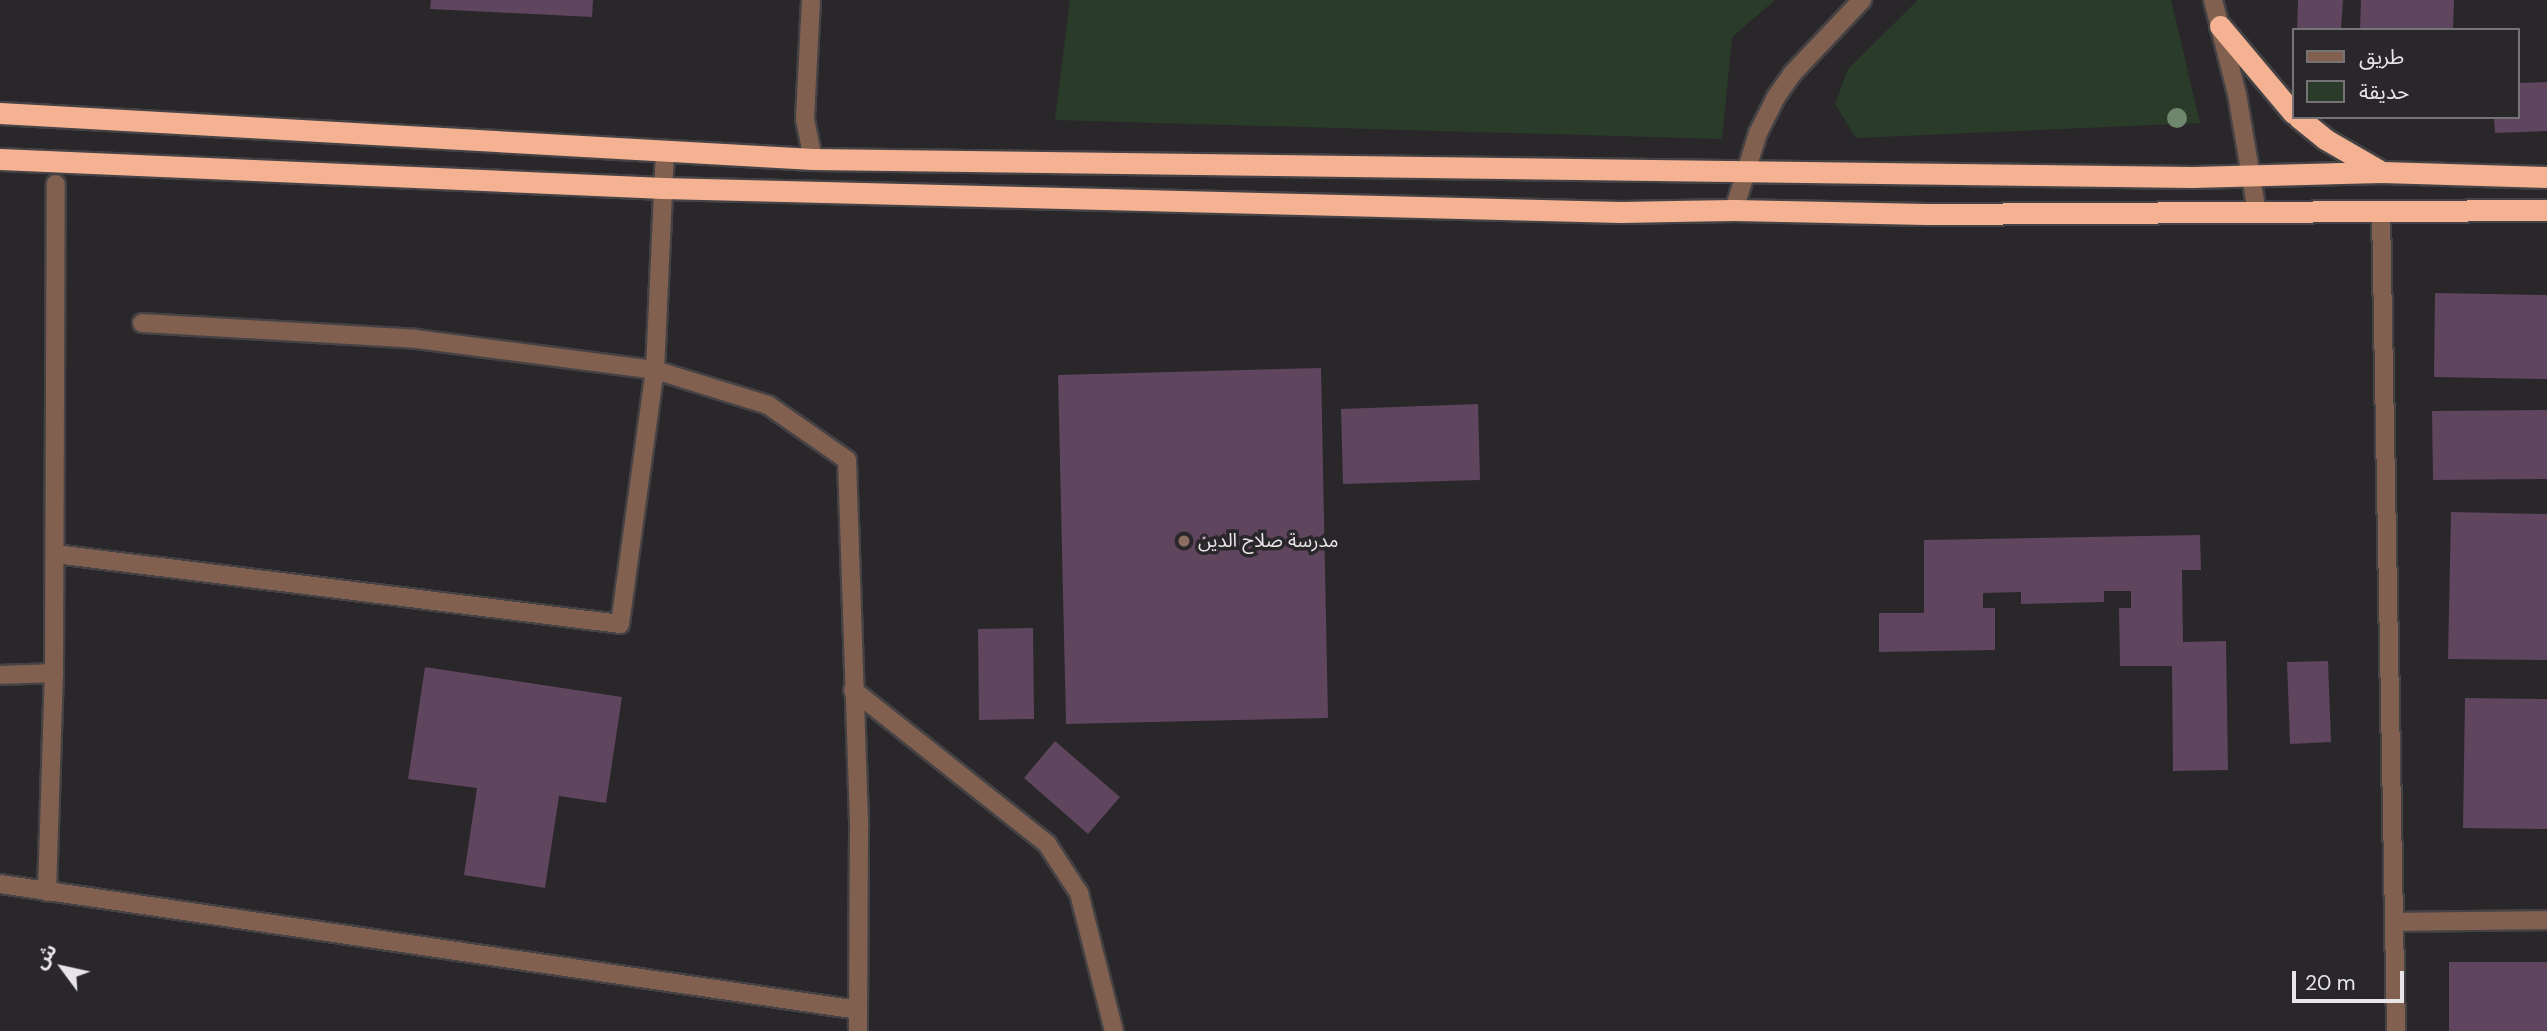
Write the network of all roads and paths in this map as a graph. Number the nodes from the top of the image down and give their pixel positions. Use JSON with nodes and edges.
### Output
{"nodes":[{"id":1,"x":811,"y":0,"type":"edge"},
{"id":2,"x":1862,"y":0,"type":"edge"},
{"id":3,"x":2213,"y":0,"type":"edge"},
{"id":4,"x":2220,"y":26,"type":"junction"},
{"id":5,"x":2292,"y":112,"type":"edge"},
{"id":6,"x":0,"y":113,"type":"edge"},
{"id":7,"x":2300,"y":119,"type":"edge"},
{"id":8,"x":665,"y":150,"type":"junction"},
{"id":9,"x":0,"y":159,"type":"edge"},
{"id":10,"x":813,"y":159,"type":"junction"},
{"id":11,"x":1746,"y":170,"type":"junction"},
{"id":12,"x":2382,"y":172,"type":"junction"},
{"id":13,"x":2254,"y":177,"type":"junction"},
{"id":14,"x":2547,"y":177,"type":"edge"},
{"id":15,"x":56,"y":184,"type":"dead end"},
{"id":16,"x":663,"y":188,"type":"junction"},
{"id":17,"x":1734,"y":210,"type":"junction"},
{"id":18,"x":2547,"y":210,"type":"edge"},
{"id":19,"x":2257,"y":212,"type":"junction"},
{"id":20,"x":2381,"y":212,"type":"junction"},
{"id":21,"x":142,"y":323,"type":"dead end"},
{"id":22,"x":655,"y":370,"type":"junction"},
{"id":23,"x":55,"y":554,"type":"junction"},
{"id":24,"x":54,"y":673,"type":"junction"},
{"id":25,"x":0,"y":675,"type":"edge"},
{"id":26,"x":853,"y":690,"type":"junction"},
{"id":27,"x":0,"y":884,"type":"edge"},
{"id":28,"x":47,"y":892,"type":"junction"},
{"id":29,"x":2547,"y":920,"type":"edge"},
{"id":30,"x":2394,"y":922,"type":"junction"},
{"id":31,"x":858,"y":1010,"type":"junction"},
{"id":32,"x":858,"y":1031,"type":"edge"},
{"id":33,"x":1114,"y":1031,"type":"edge"},
{"id":34,"x":2396,"y":1031,"type":"edge"}],
"edges":[{"from":1,"to":10,"type":"street"},
{"from":2,"to":11,"type":"street"},
{"from":3,"to":4,"type":"street"},
{"from":4,"to":5,"type":"highway"},
{"from":4,"to":13,"type":"street"},
{"from":6,"to":8,"type":"highway"},
{"from":7,"to":12,"type":"highway"},
{"from":8,"to":10,"type":"highway"},
{"from":8,"to":16,"type":"street"},
{"from":9,"to":16,"type":"highway"},
{"from":10,"to":11,"type":"highway"},
{"from":11,"to":13,"type":"highway"},
{"from":11,"to":17,"type":"street"},
{"from":12,"to":13,"type":"highway"},
{"from":12,"to":14,"type":"highway"},
{"from":13,"to":19,"type":"street"},
{"from":15,"to":23,"type":"street"},
{"from":16,"to":17,"type":"highway"},
{"from":16,"to":22,"type":"street"},
{"from":17,"to":19,"type":"highway"},
{"from":18,"to":20,"type":"highway"},
{"from":19,"to":20,"type":"highway"},
{"from":20,"to":30,"type":"street"},
{"from":21,"to":22,"type":"street"},
{"from":22,"to":23,"type":"street"},
{"from":22,"to":26,"type":"street"},
{"from":23,"to":24,"type":"street"},
{"from":24,"to":25,"type":"street"},
{"from":24,"to":28,"type":"street"},
{"from":26,"to":31,"type":"street"},
{"from":26,"to":33,"type":"street"},
{"from":27,"to":28,"type":"street"},
{"from":28,"to":31,"type":"street"},
{"from":29,"to":30,"type":"street"},
{"from":30,"to":34,"type":"street"},
{"from":31,"to":32,"type":"street"}]}
